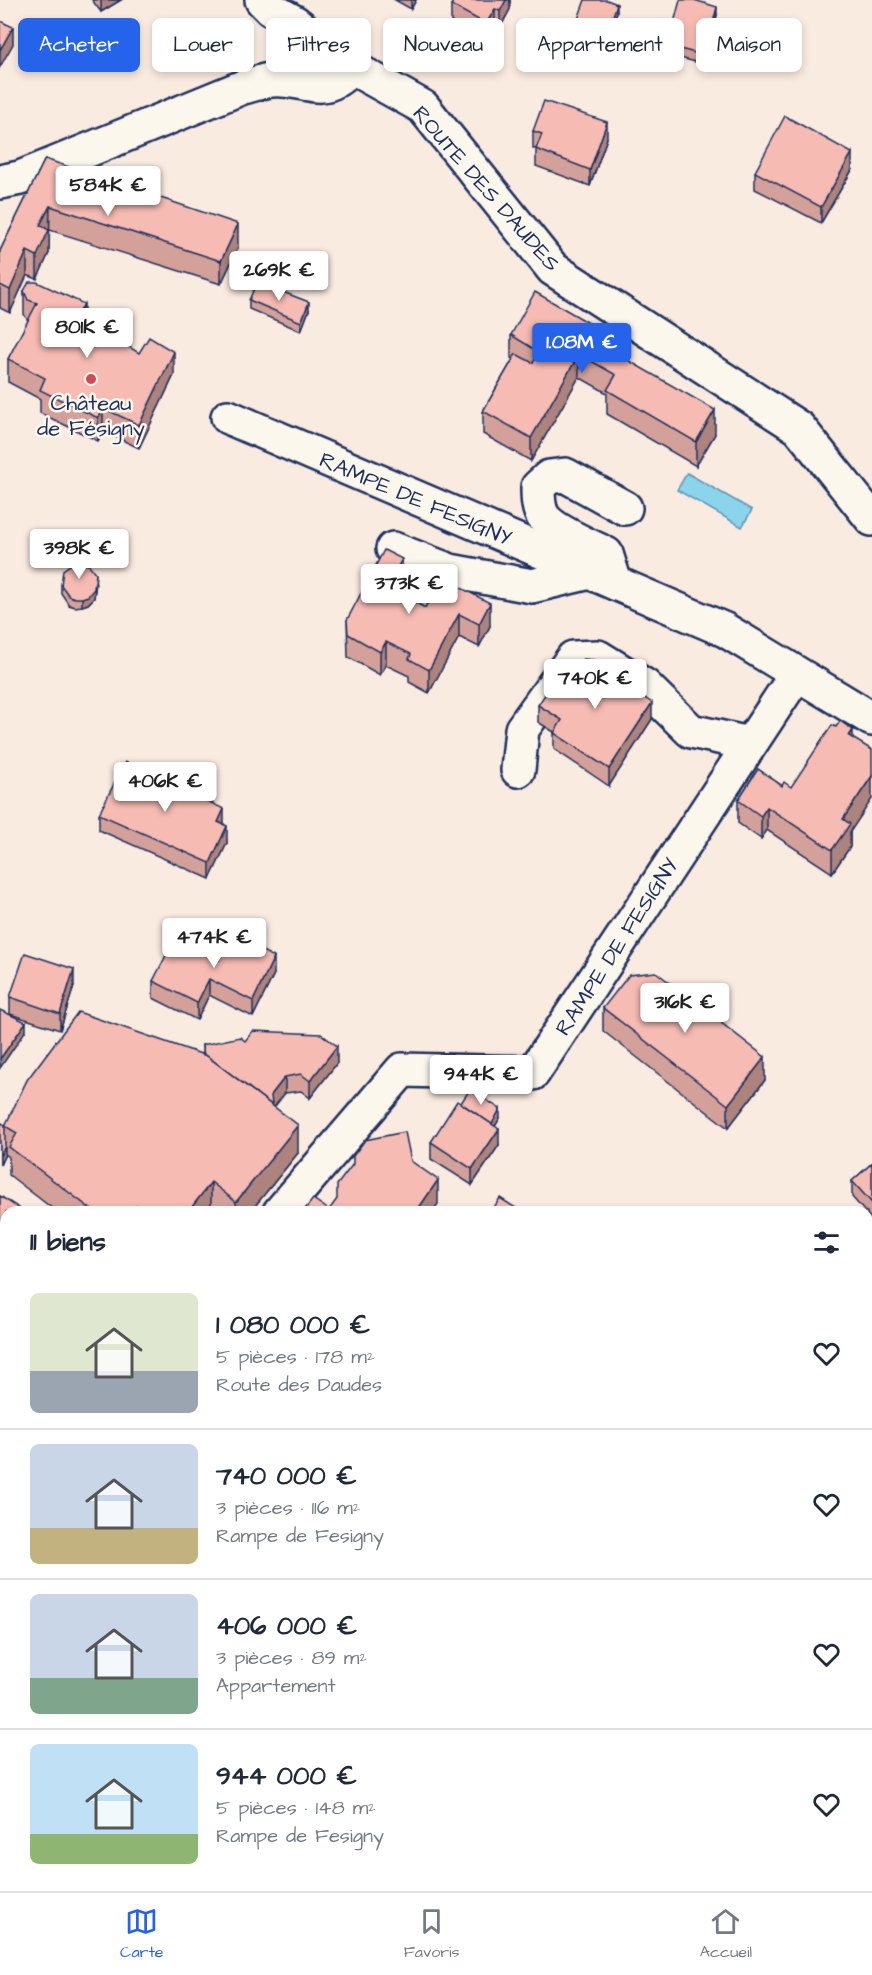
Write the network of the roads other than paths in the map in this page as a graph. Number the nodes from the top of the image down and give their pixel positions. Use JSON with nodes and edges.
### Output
{"nodes":[{"id":1,"x":262,"y":0,"type":"edge"},
{"id":2,"x":287,"y":18,"type":"edge"},
{"id":3,"x":347,"y":72,"type":"edge"},
{"id":4,"x":360,"y":72,"type":"edge"},
{"id":5,"x":0,"y":182,"type":"edge"},
{"id":6,"x":228,"y":417,"type":"dead end"},
{"id":7,"x":625,"y":508,"type":"dead end"},
{"id":8,"x":872,"y":519,"type":"edge"},
{"id":9,"x":393,"y":549,"type":"dead end"},
{"id":10,"x":603,"y":578,"type":"junction"},
{"id":11,"x":796,"y":675,"type":"junction"},
{"id":12,"x":872,"y":719,"type":"edge"},
{"id":13,"x":750,"y":744,"type":"junction"},
{"id":14,"x":518,"y":770,"type":"dead end"},
{"id":15,"x":285,"y":1206,"type":"edge"}],
"edges":[{"from":1,"to":2,"type":"street","name":"ROUTE DES DAUDES"},
{"from":3,"to":5,"type":"street"},
{"from":4,"to":8,"type":"street","name":"ROUTE DES DAUDES"},
{"from":6,"to":10,"type":"street","name":"RAMPE DE FESIGNY"},
{"from":7,"to":10,"type":"street"},
{"from":9,"to":10,"type":"street"},
{"from":10,"to":11,"type":"street","name":"RAMPE DE FESIGNY"},
{"from":11,"to":12,"type":"street","name":"RAMPE DE FESIGNY"},
{"from":11,"to":13,"type":"street","name":"RAMPE DE FESIGNY"},
{"from":13,"to":14,"type":"street"},
{"from":13,"to":15,"type":"street","name":"RAMPE DE FESIGNY"}]}
